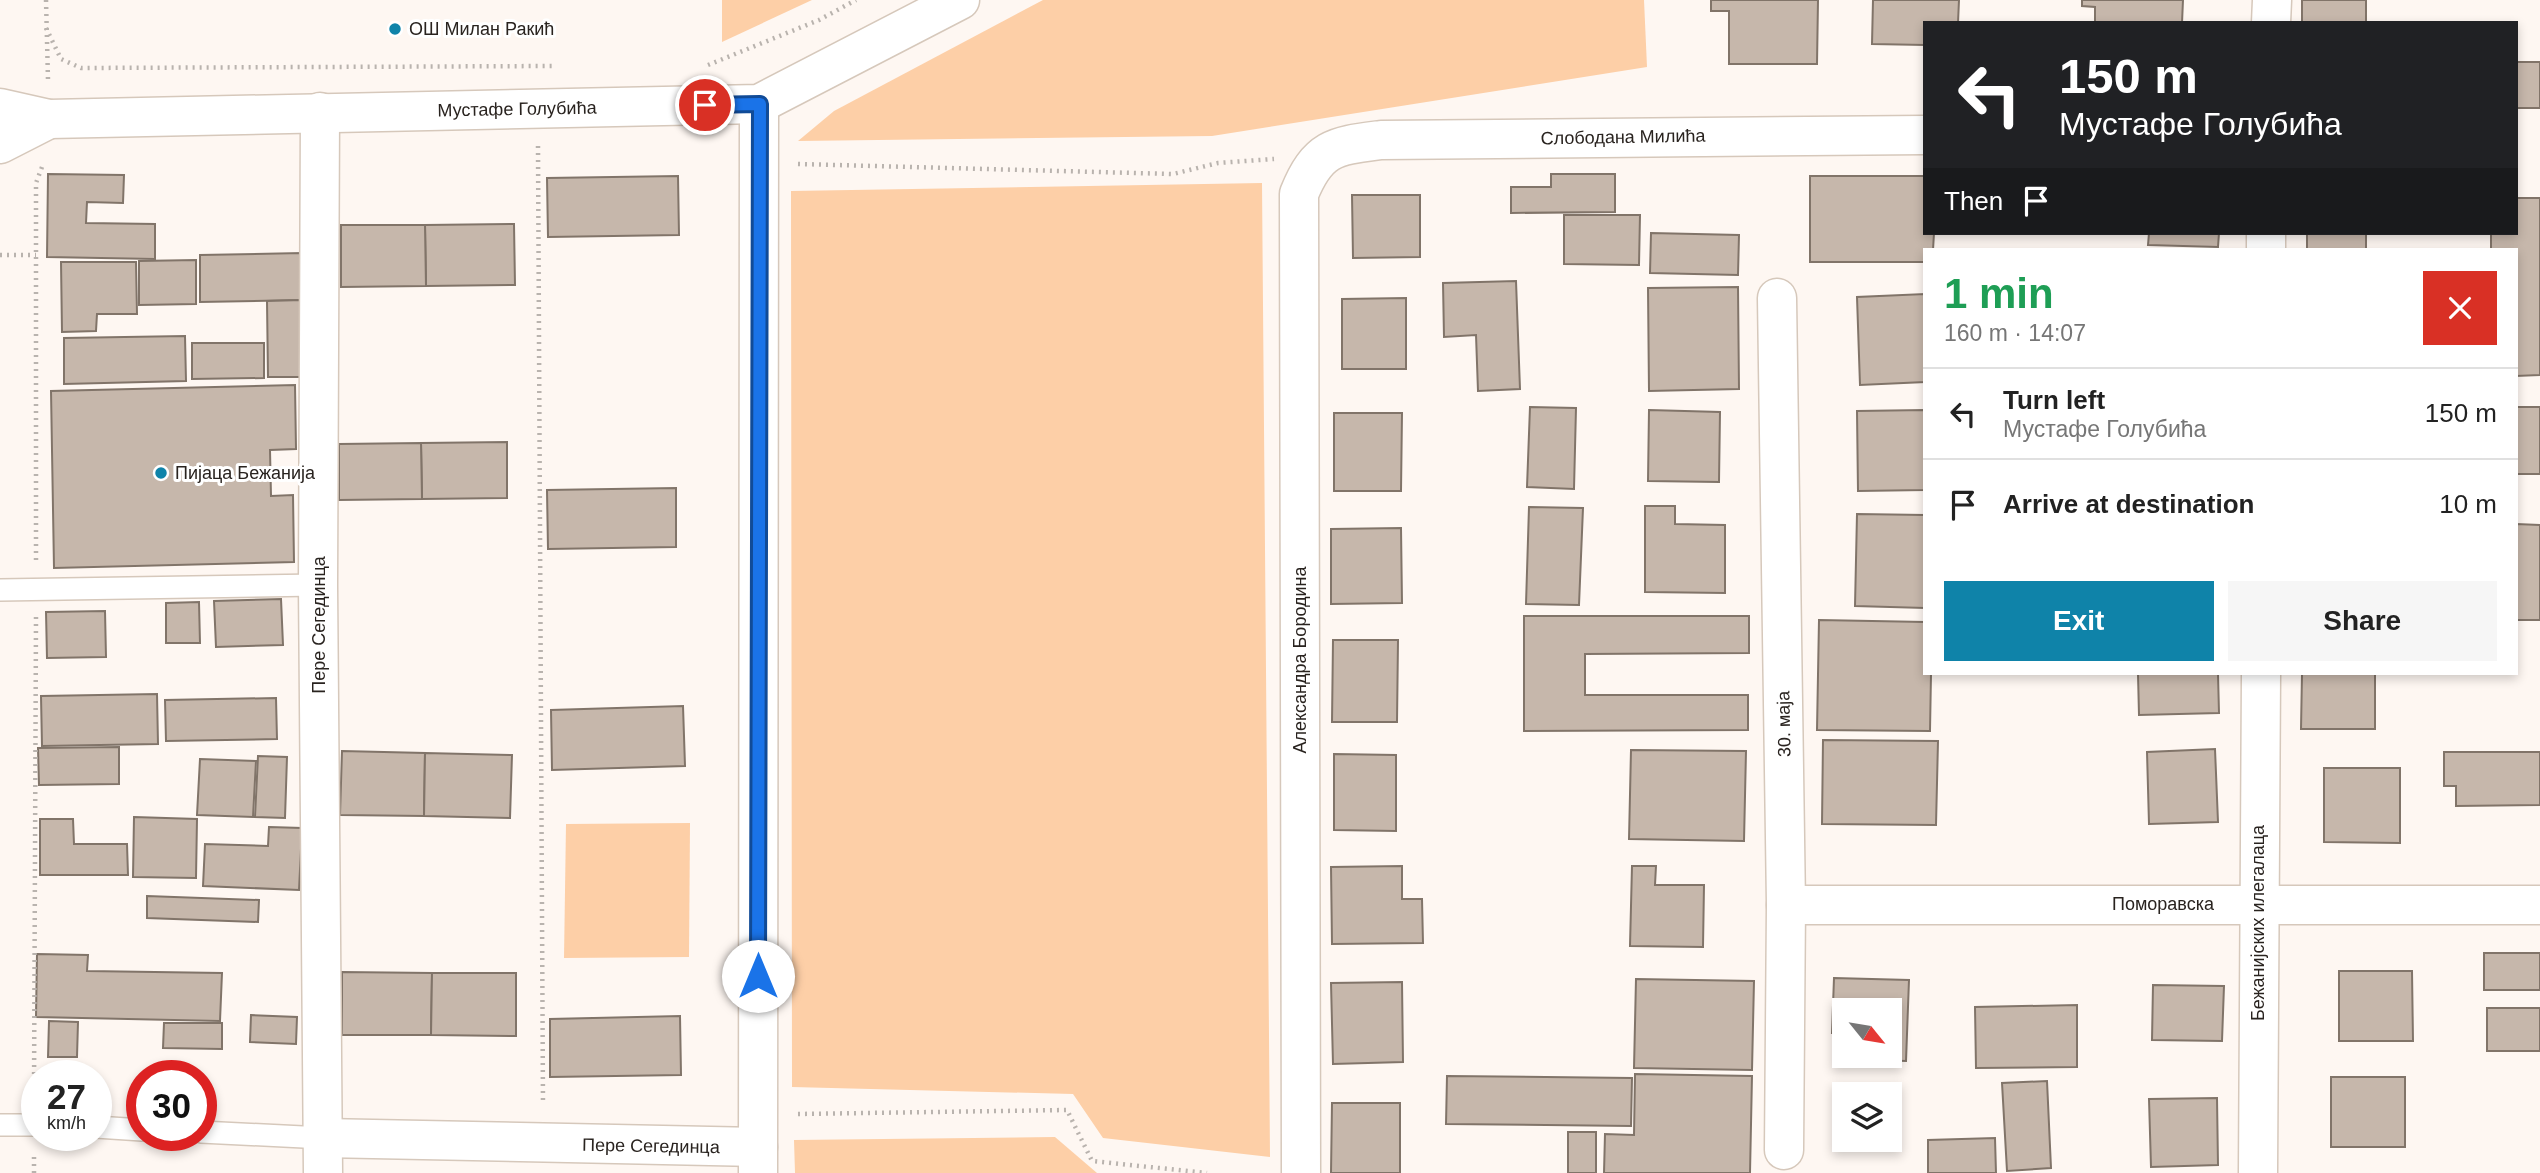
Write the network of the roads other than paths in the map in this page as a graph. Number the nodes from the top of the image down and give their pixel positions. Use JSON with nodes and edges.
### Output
{"nodes":[{"id":1,"x":960,"y":0,"type":"edge"},
{"id":2,"x":2272,"y":0,"type":"edge"},
{"id":3,"x":2271,"y":21,"type":"edge"},
{"id":4,"x":760,"y":104,"type":"junction"},
{"id":5,"x":0,"y":108,"type":"edge"},
{"id":6,"x":320,"y":112,"type":"junction"},
{"id":7,"x":49,"y":119,"type":"junction"},
{"id":8,"x":1923,"y":135,"type":"edge"},
{"id":9,"x":0,"y":144,"type":"edge"},
{"id":10,"x":1323,"y":155,"type":"joint"},
{"id":11,"x":1777,"y":298,"type":"dead end"},
{"id":12,"x":318,"y":585,"type":"junction"},
{"id":13,"x":0,"y":590,"type":"edge"},
{"id":14,"x":2261,"y":675,"type":"edge"},
{"id":15,"x":2258,"y":904,"type":"junction"},
{"id":16,"x":1786,"y":905,"type":"junction"},
{"id":17,"x":2540,"y":905,"type":"edge"},
{"id":18,"x":0,"y":1125,"type":"edge"},
{"id":19,"x":21,"y":1125,"type":"edge"},
{"id":20,"x":217,"y":1135,"type":"edge"},
{"id":21,"x":758,"y":1145,"type":"edge"},
{"id":22,"x":1784,"y":1150,"type":"dead end"},
{"id":23,"x":323,"y":1156,"type":"edge"},
{"id":24,"x":1301,"y":1173,"type":"edge"},
{"id":25,"x":2258,"y":1173,"type":"edge"}],
"edges":[{"from":1,"to":4,"type":"street","name":"Мустафе Голубића"},
{"from":2,"to":3,"type":"street"},
{"from":4,"to":6,"type":"street","name":"Мустафе Голубића"},
{"from":4,"to":21,"type":"street"},
{"from":5,"to":7,"type":"street"},
{"from":6,"to":7,"type":"street","name":"Мустафе Голубића"},
{"from":6,"to":12,"type":"street","name":"Пере Сегединца"},
{"from":7,"to":9,"type":"street"},
{"from":8,"to":10,"type":"street","name":"Слободана Милића"},
{"from":10,"to":24,"type":"street","name":"Александра Бородина"},
{"from":11,"to":16,"type":"street","name":"30. маја"},
{"from":12,"to":13,"type":"lane"},
{"from":12,"to":23,"type":"street","name":"Пере Сегединца"},
{"from":14,"to":15,"type":"street","name":"Бежанијских илегалаца"},
{"from":15,"to":16,"type":"street","name":"Поморавска"},
{"from":15,"to":17,"type":"street","name":"Поморавска"},
{"from":15,"to":25,"type":"street","name":"Бежанијских илегалаца"},
{"from":16,"to":22,"type":"street","name":"30. маја"},
{"from":18,"to":19,"type":"lane"},
{"from":20,"to":23,"type":"lane"},
{"from":21,"to":23,"type":"street","name":"Пере Сегединца"}]}
